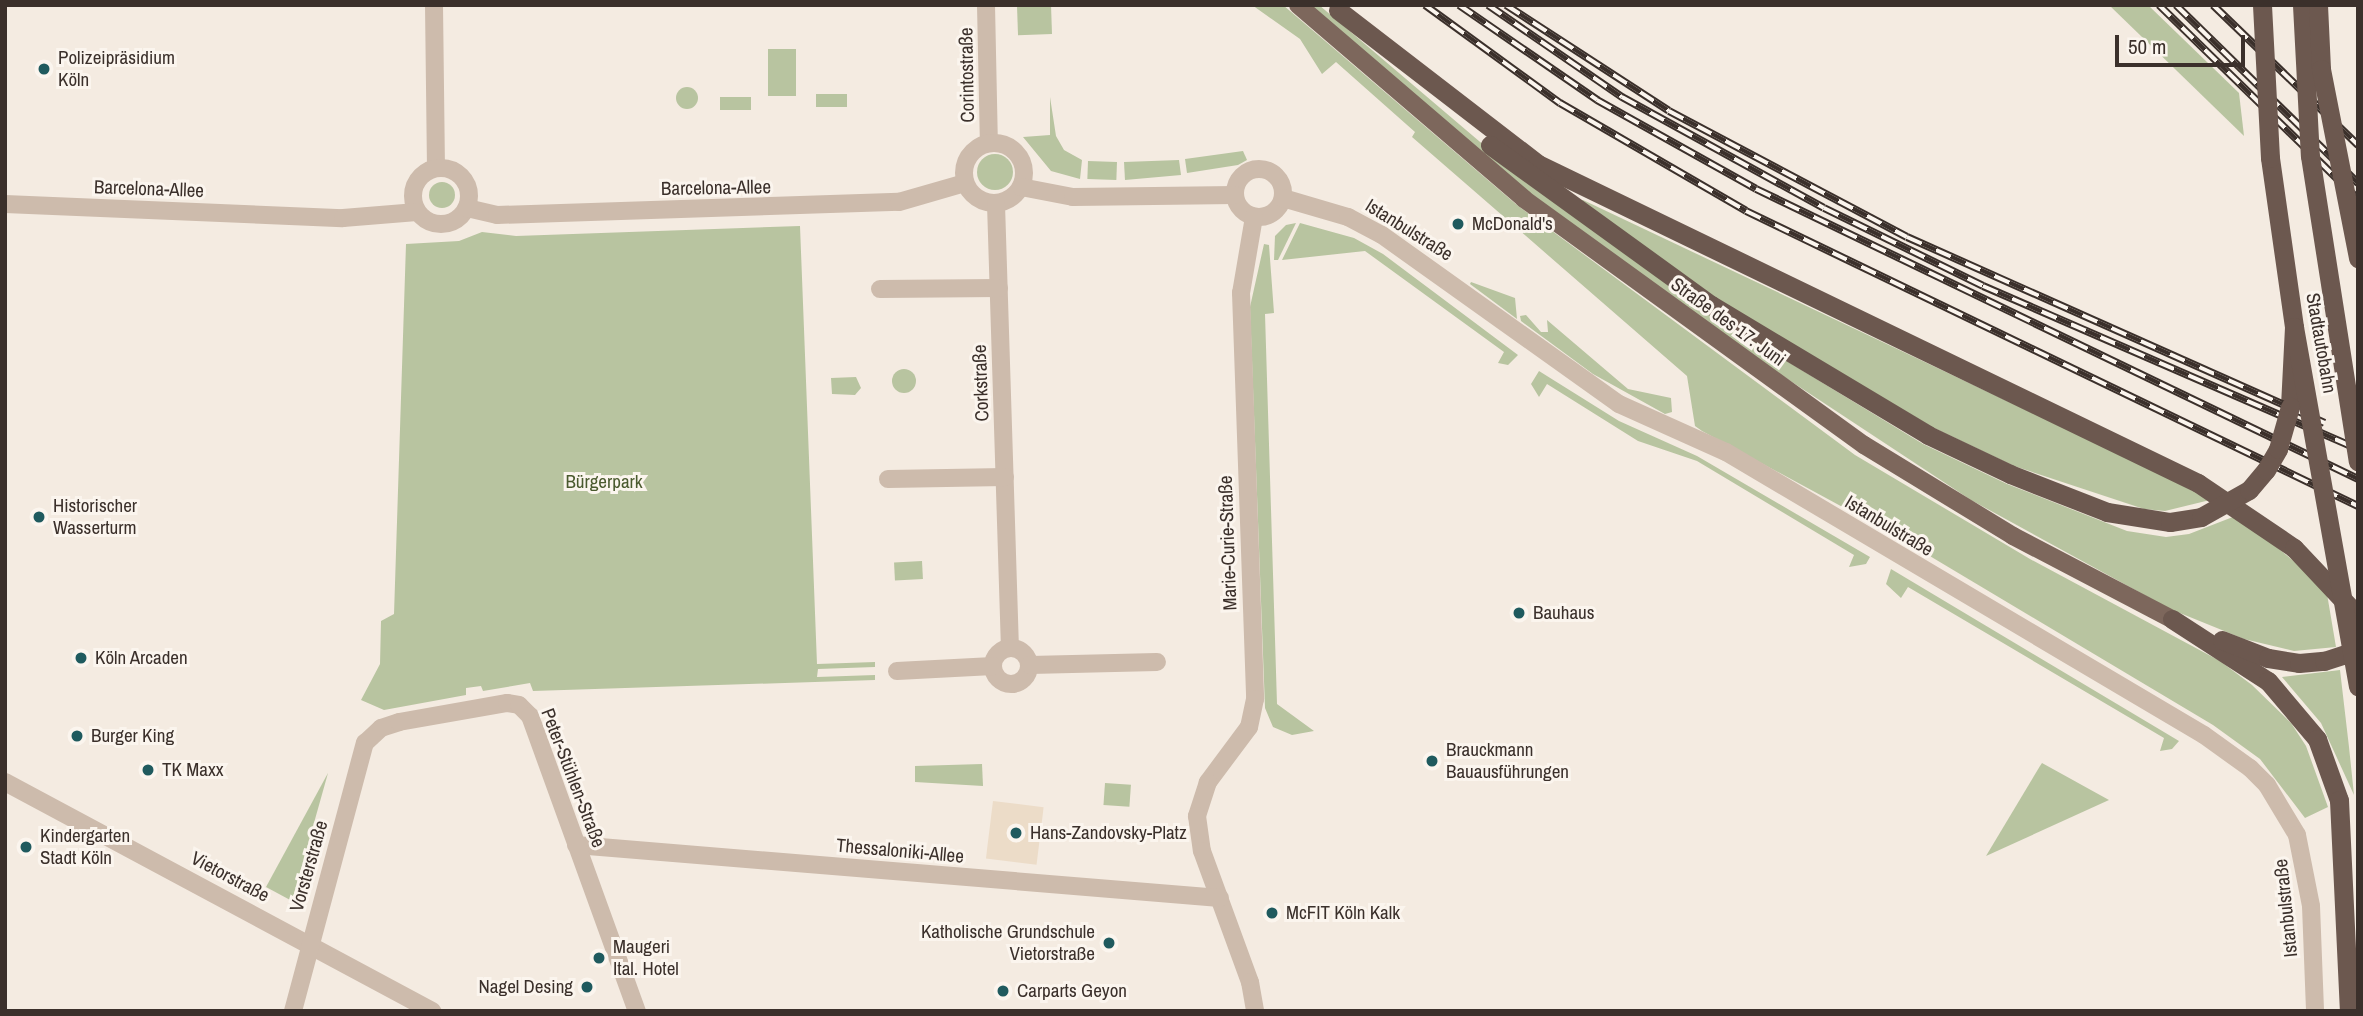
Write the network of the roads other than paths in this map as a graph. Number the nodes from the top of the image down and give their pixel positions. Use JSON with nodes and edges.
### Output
{"nodes":[{"id":1,"x":434,"y":5,"type":"edge"},
{"id":2,"x":986,"y":5,"type":"edge"},
{"id":3,"x":1298,"y":5,"type":"edge"},
{"id":4,"x":2262,"y":5,"type":"edge"},
{"id":5,"x":2302,"y":5,"type":"edge"},
{"id":6,"x":2318,"y":5,"type":"edge"},
{"id":7,"x":1336,"y":8,"type":"edge"},
{"id":8,"x":989,"y":144,"type":"junction"},
{"id":9,"x":436,"y":168,"type":"junction"},
{"id":10,"x":965,"y":183,"type":"junction"},
{"id":11,"x":1021,"y":187,"type":"junction"},
{"id":12,"x":1235,"y":195,"type":"junction"},
{"id":13,"x":1283,"y":198,"type":"junction"},
{"id":14,"x":5,"y":204,"type":"edge"},
{"id":15,"x":996,"y":204,"type":"junction"},
{"id":16,"x":467,"y":208,"type":"junction"},
{"id":17,"x":417,"y":212,"type":"junction"},
{"id":18,"x":1254,"y":217,"type":"junction"},
{"id":19,"x":2358,"y":258,"type":"edge"},
{"id":20,"x":999,"y":288,"type":"junction"},
{"id":21,"x":880,"y":289,"type":"dead end"},
{"id":22,"x":2294,"y":327,"type":"junction"},
{"id":23,"x":2358,"y":461,"type":"edge"},
{"id":24,"x":1005,"y":477,"type":"junction"},
{"id":25,"x":888,"y":479,"type":"dead end"},
{"id":26,"x":2358,"y":616,"type":"edge"},
{"id":27,"x":2172,"y":619,"type":"junction"},
{"id":28,"x":1010,"y":647,"type":"junction"},
{"id":29,"x":2358,"y":650,"type":"edge"},
{"id":30,"x":1157,"y":662,"type":"dead end"},
{"id":31,"x":1030,"y":665,"type":"junction"},
{"id":32,"x":993,"y":666,"type":"junction"},
{"id":33,"x":897,"y":671,"type":"dead end"},
{"id":34,"x":2358,"y":686,"type":"edge"},
{"id":35,"x":373,"y":736,"type":"joint"},
{"id":36,"x":5,"y":782,"type":"edge"},
{"id":37,"x":576,"y":845,"type":"junction"},
{"id":38,"x":1220,"y":898,"type":"junction"},
{"id":39,"x":310,"y":945,"type":"junction"},
{"id":40,"x":293,"y":1011,"type":"edge"},
{"id":41,"x":432,"y":1011,"type":"edge"},
{"id":42,"x":637,"y":1011,"type":"edge"},
{"id":43,"x":1255,"y":1011,"type":"edge"},
{"id":44,"x":2315,"y":1011,"type":"edge"},
{"id":45,"x":2349,"y":1011,"type":"edge"}],
"edges":[{"from":1,"to":9,"type":"street"},
{"from":2,"to":8,"type":"street","name":"Corintostraße"},
{"from":3,"to":27,"type":"main road","name":"Straße des 17. Juni"},
{"from":4,"to":22,"type":"highway","name":"Stadtautobahn","bridge":true},
{"from":5,"to":23,"type":"highway","name":"Stadtautobahn","bridge":true},
{"from":6,"to":19,"type":"highway","bridge":true},
{"from":7,"to":22,"type":"highway","bridge":true},
{"from":7,"to":26,"type":"highway"},
{"from":8,"to":10,"type":"street","name":"Corintostraße"},
{"from":8,"to":11,"type":"street","name":"Corintostraße"},
{"from":9,"to":16,"type":"street"},
{"from":9,"to":17,"type":"street"},
{"from":10,"to":15,"type":"street"},
{"from":10,"to":16,"type":"street","name":"Barcelona-Allee"},
{"from":11,"to":12,"type":"street"},
{"from":11,"to":15,"type":"street"},
{"from":12,"to":13,"type":"street"},
{"from":12,"to":18,"type":"street"},
{"from":13,"to":18,"type":"street"},
{"from":13,"to":44,"type":"street","name":"Istanbulstraße"},
{"from":14,"to":17,"type":"street","name":"Barcelona-Allee"},
{"from":15,"to":20,"type":"street","name":"Corkstraße"},
{"from":16,"to":17,"type":"street"},
{"from":18,"to":38,"type":"street","name":"Marie-Curie-Straße"},
{"from":20,"to":21,"type":"street"},
{"from":20,"to":24,"type":"street","name":"Corkstraße"},
{"from":22,"to":34,"type":"highway","name":"Stadtautobahn","bridge":true},
{"from":24,"to":25,"type":"street"},
{"from":24,"to":28,"type":"street","name":"Corkstraße"},
{"from":27,"to":29,"type":"highway"},
{"from":27,"to":45,"type":"highway"},
{"from":28,"to":31,"type":"street"},
{"from":28,"to":32,"type":"street"},
{"from":30,"to":31,"type":"street"},
{"from":31,"to":32,"type":"street"},
{"from":32,"to":33,"type":"street"},
{"from":35,"to":37,"type":"street","name":"Peter-Stühlen-Straße"},
{"from":35,"to":39,"type":"street","name":"Vorsterstraße"},
{"from":36,"to":39,"type":"street","name":"Vietorstraße"},
{"from":37,"to":38,"type":"street","name":"Thessaloniki-Allee"},
{"from":37,"to":42,"type":"street","name":"Peter-Stühlen-Straße"},
{"from":38,"to":43,"type":"street","name":"Marie-Curie-Straße"},
{"from":39,"to":40,"type":"street","name":"Vorsterstraße"},
{"from":39,"to":41,"type":"street","name":"Vietorstraße"}]}
